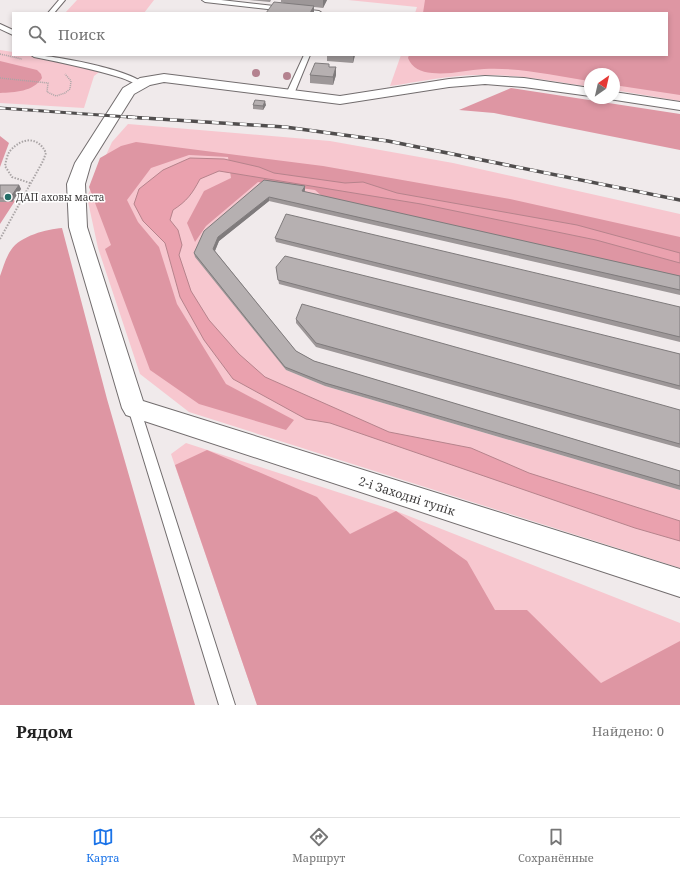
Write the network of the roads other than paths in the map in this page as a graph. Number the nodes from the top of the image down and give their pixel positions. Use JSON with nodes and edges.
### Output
{"nodes":[{"id":1,"x":62,"y":0,"type":"edge"},
{"id":2,"x":205,"y":0,"type":"edge"},
{"id":3,"x":51,"y":12,"type":"edge"},
{"id":4,"x":310,"y":12,"type":"edge"},
{"id":5,"x":0,"y":26,"type":"edge"},
{"id":6,"x":12,"y":32,"type":"edge"},
{"id":7,"x":307,"y":56,"type":"edge"},
{"id":8,"x":31,"y":58,"type":"edge"},
{"id":9,"x":139,"y":83,"type":"junction"},
{"id":10,"x":584,"y":91,"type":"edge"},
{"id":11,"x":290,"y":94,"type":"junction"},
{"id":12,"x":620,"y":97,"type":"edge"},
{"id":13,"x":680,"y":106,"type":"edge"},
{"id":14,"x":134,"y":408,"type":"junction"},
{"id":15,"x":680,"y":583,"type":"edge"},
{"id":16,"x":227,"y":705,"type":"edge"}],
"edges":[{"from":1,"to":3,"type":"lane"},
{"from":2,"to":4,"type":"lane"},
{"from":5,"to":6,"type":"lane"},
{"from":7,"to":11,"type":"lane"},
{"from":8,"to":9,"type":"lane"},
{"from":9,"to":11,"type":"main road"},
{"from":9,"to":14,"type":"main road"},
{"from":10,"to":11,"type":"main road"},
{"from":12,"to":13,"type":"main road"},
{"from":14,"to":15,"type":"main road","name":"2-і Заходні тупік"},
{"from":14,"to":16,"type":"lane"}]}
